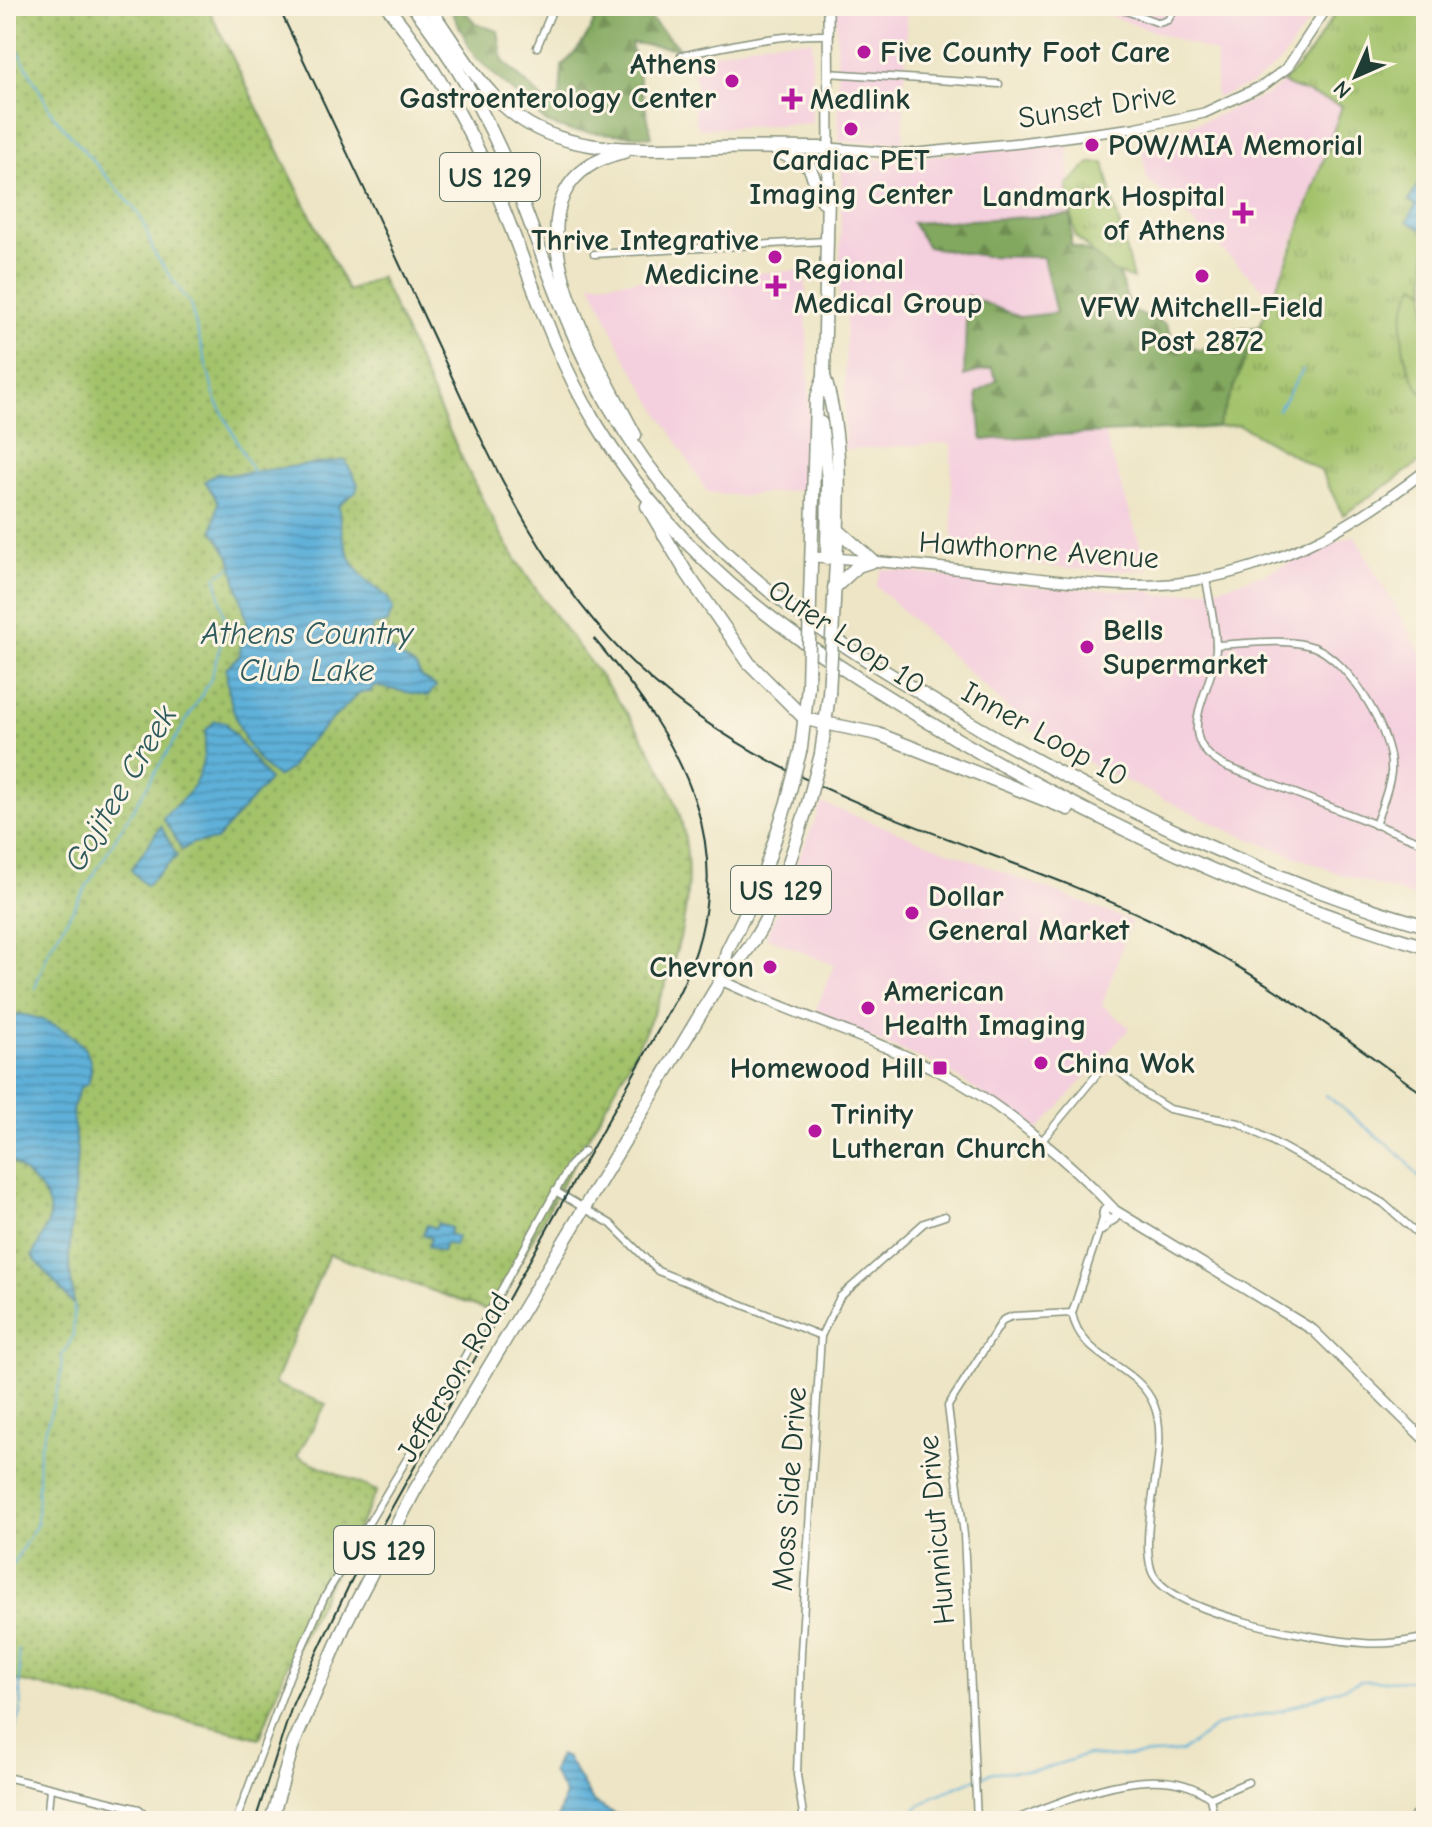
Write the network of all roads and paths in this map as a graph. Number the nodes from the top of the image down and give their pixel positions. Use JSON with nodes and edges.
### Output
{"nodes":[{"id":1,"x":387,"y":6,"type":"edge"},
{"id":2,"x":413,"y":6,"type":"edge"},
{"id":3,"x":428,"y":6,"type":"edge"},
{"id":4,"x":554,"y":6,"type":"edge"},
{"id":5,"x":828,"y":6,"type":"edge"},
{"id":6,"x":1113,"y":6,"type":"edge"},
{"id":7,"x":1176,"y":6,"type":"edge"},
{"id":8,"x":1328,"y":6,"type":"edge"},
{"id":9,"x":828,"y":35,"type":"junction"},
{"id":10,"x":537,"y":47,"type":"dead end"},
{"id":11,"x":681,"y":56,"type":"dead end"},
{"id":12,"x":827,"y":73,"type":"junction"},
{"id":13,"x":999,"y":84,"type":"dead end"},
{"id":14,"x":767,"y":147,"type":"junction"},
{"id":15,"x":829,"y":148,"type":"junction"},
{"id":16,"x":639,"y":149,"type":"junction"},
{"id":17,"x":827,"y":211,"type":"junction"},
{"id":18,"x":826,"y":241,"type":"junction"},
{"id":19,"x":594,"y":254,"type":"dead end"},
{"id":20,"x":824,"y":376,"type":"junction"},
{"id":21,"x":816,"y":409,"type":"junction"},
{"id":22,"x":623,"y":466,"type":"junction"},
{"id":23,"x":1426,"y":470,"type":"edge"},
{"id":24,"x":675,"y":499,"type":"junction"},
{"id":25,"x":838,"y":530,"type":"junction"},
{"id":26,"x":812,"y":557,"type":"junction"},
{"id":27,"x":832,"y":558,"type":"junction"},
{"id":28,"x":873,"y":561,"type":"junction"},
{"id":29,"x":1206,"y":578,"type":"junction"},
{"id":30,"x":834,"y":595,"type":"junction"},
{"id":31,"x":1216,"y":645,"type":"junction"},
{"id":32,"x":805,"y":719,"type":"junction"},
{"id":33,"x":825,"y":725,"type":"junction"},
{"id":34,"x":1375,"y":825,"type":"junction"},
{"id":35,"x":1123,"y":831,"type":"junction"},
{"id":36,"x":1426,"y":844,"type":"edge"},
{"id":37,"x":1426,"y":926,"type":"edge"},
{"id":38,"x":1426,"y":947,"type":"edge"},
{"id":39,"x":721,"y":980,"type":"junction"},
{"id":40,"x":1040,"y":1143,"type":"junction"},
{"id":41,"x":584,"y":1151,"type":"dead end"},
{"id":42,"x":555,"y":1191,"type":"junction"},
{"id":43,"x":586,"y":1206,"type":"junction"},
{"id":44,"x":1111,"y":1215,"type":"junction"},
{"id":45,"x":945,"y":1216,"type":"dead end"},
{"id":46,"x":1426,"y":1241,"type":"edge"},
{"id":47,"x":1072,"y":1313,"type":"junction"},
{"id":48,"x":821,"y":1336,"type":"junction"},
{"id":49,"x":1426,"y":1441,"type":"edge"},
{"id":50,"x":1426,"y":1623,"type":"edge"},
{"id":51,"x":1425,"y":1643,"type":"edge"},
{"id":52,"x":6,"y":1777,"type":"edge"},
{"id":53,"x":1248,"y":1782,"type":"dead end"},
{"id":54,"x":50,"y":1788,"type":"junction"},
{"id":55,"x":1210,"y":1798,"type":"junction"},
{"id":56,"x":1426,"y":1801,"type":"edge"},
{"id":57,"x":47,"y":1821,"type":"edge"},
{"id":58,"x":153,"y":1821,"type":"edge"},
{"id":59,"x":236,"y":1821,"type":"edge"},
{"id":60,"x":271,"y":1821,"type":"edge"},
{"id":61,"x":804,"y":1821,"type":"edge"},
{"id":62,"x":977,"y":1821,"type":"edge"},
{"id":63,"x":1011,"y":1821,"type":"edge"},
{"id":64,"x":1215,"y":1821,"type":"edge"},
{"id":65,"x":1412,"y":1821,"type":"edge"}],
"edges":[{"from":1,"to":22,"type":"highway","name":"Outer Loop 10","number":"US 129"},
{"from":2,"to":24,"type":"highway","name":"Inner Loop 10"},
{"from":3,"to":16,"type":"highway","number":"US 129"},
{"from":4,"to":10,"type":"street"},
{"from":5,"to":9,"type":"street"},
{"from":6,"to":7,"type":"street"},
{"from":8,"to":15,"type":"street","name":"Sunset Drive"},
{"from":9,"to":11,"type":"street"},
{"from":9,"to":12,"type":"street"},
{"from":12,"to":13,"type":"street"},
{"from":12,"to":15,"type":"street"},
{"from":14,"to":15,"type":"highway","number":"US 129"},
{"from":14,"to":16,"type":"highway","number":"US 129"},
{"from":14,"to":17,"type":"highway"},
{"from":15,"to":17,"type":"highway","number":"US 129"},
{"from":16,"to":24,"type":"highway"},
{"from":17,"to":18,"type":"highway","number":"US 129"},
{"from":18,"to":19,"type":"street"},
{"from":18,"to":20,"type":"highway","number":"US 129"},
{"from":20,"to":21,"type":"highway"},
{"from":20,"to":25,"type":"highway","number":"US 129"},
{"from":21,"to":26,"type":"highway","name":"Jefferson Road"},
{"from":21,"to":27,"type":"highway"},
{"from":22,"to":32,"type":"highway","number":"US 129"},
{"from":22,"to":35,"type":"highway","name":"Outer Loop 10"},
{"from":23,"to":29,"type":"street","name":"Hawthorne Avenue"},
{"from":24,"to":37,"type":"highway","name":"Inner Loop 10"},
{"from":25,"to":27,"type":"highway","number":"US 129"},
{"from":25,"to":28,"type":"highway"},
{"from":26,"to":27,"type":"street","name":"Hawthorne Avenue"},
{"from":26,"to":32,"type":"highway","name":"Jefferson Road","bridge":true},
{"from":27,"to":28,"type":"street","name":"Hawthorne Avenue"},
{"from":27,"to":30,"type":"highway","number":"US 129"},
{"from":28,"to":29,"type":"street","name":"Hawthorne Avenue"},
{"from":28,"to":30,"type":"highway"},
{"from":29,"to":31,"type":"street"},
{"from":30,"to":33,"type":"highway","name":"Jefferson Road","number":"US 129","bridge":true},
{"from":31,"to":34,"type":"street"},
{"from":31,"to":34,"type":"street"},
{"from":32,"to":33,"type":"highway"},
{"from":32,"to":39,"type":"highway","name":"Jefferson Road","number":"US 129","bridge":true},
{"from":33,"to":35,"type":"highway"},
{"from":33,"to":39,"type":"highway","name":"Jefferson Road","number":"US 129","bridge":true},
{"from":34,"to":36,"type":"street"},
{"from":35,"to":38,"type":"highway","name":"Outer Loop 10"},
{"from":39,"to":40,"type":"street"},
{"from":39,"to":43,"type":"highway","name":"Jefferson Road","number":"US 129"},
{"from":40,"to":44,"type":"street"},
{"from":40,"to":46,"type":"street"},
{"from":41,"to":42,"type":"street"},
{"from":42,"to":43,"type":"street"},
{"from":42,"to":59,"type":"street"},
{"from":43,"to":48,"type":"street"},
{"from":43,"to":60,"type":"highway","name":"Jefferson Road","number":"US 129"},
{"from":44,"to":47,"type":"street"},
{"from":44,"to":49,"type":"street"},
{"from":45,"to":48,"type":"street","name":"Moss Side Drive"},
{"from":47,"to":51,"type":"street"},
{"from":47,"to":62,"type":"street","name":"Hunnicut Drive"},
{"from":48,"to":61,"type":"street","name":"Moss Side Drive"},
{"from":50,"to":51,"type":"street"},
{"from":52,"to":54,"type":"street"},
{"from":53,"to":55,"type":"street"},
{"from":54,"to":57,"type":"street"},
{"from":54,"to":58,"type":"street"},
{"from":55,"to":63,"type":"street"},
{"from":55,"to":64,"type":"street"},
{"from":56,"to":65,"type":"street"}]}
